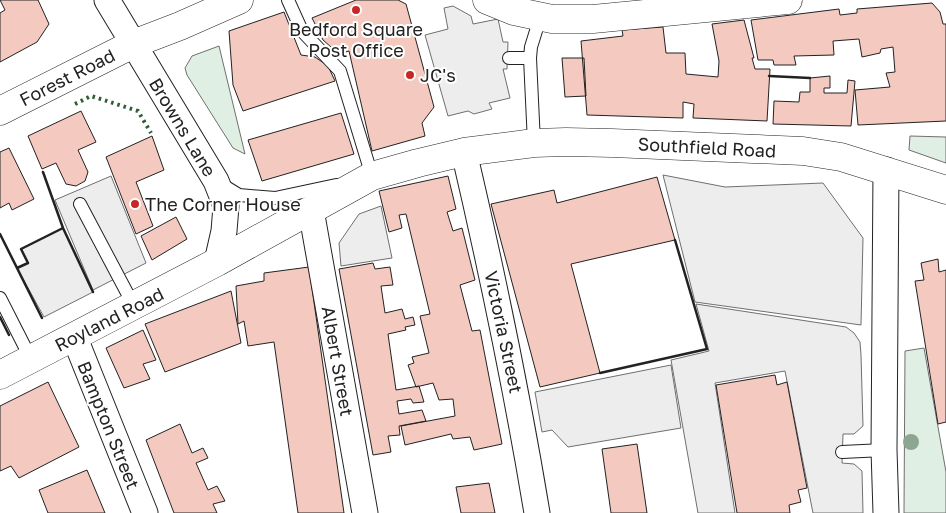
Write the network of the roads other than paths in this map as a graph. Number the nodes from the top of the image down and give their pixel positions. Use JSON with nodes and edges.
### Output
{"nodes":[{"id":1,"x":107,"y":0,"type":"edge"},
{"id":2,"x":239,"y":0,"type":"edge"},
{"id":3,"x":288,"y":0,"type":"edge"},
{"id":4,"x":788,"y":0,"type":"edge"},
{"id":5,"x":492,"y":1,"type":"edge"},
{"id":6,"x":540,"y":18,"type":"junction"},
{"id":7,"x":133,"y":44,"type":"junction"},
{"id":8,"x":509,"y":58,"type":"dead end"},
{"id":9,"x":530,"y":58,"type":"junction"},
{"id":10,"x":0,"y":111,"type":"edge"},
{"id":11,"x":534,"y":143,"type":"junction"},
{"id":12,"x":464,"y":152,"type":"junction"},
{"id":13,"x":886,"y":170,"type":"junction"},
{"id":14,"x":372,"y":176,"type":"junction"},
{"id":15,"x":216,"y":181,"type":"junction"},
{"id":16,"x":946,"y":190,"type":"edge"},
{"id":17,"x":80,"y":204,"type":"dead end"},
{"id":18,"x":311,"y":210,"type":"junction"},
{"id":19,"x":217,"y":262,"type":"junction"},
{"id":20,"x":0,"y":298,"type":"edge"},
{"id":21,"x":134,"y":306,"type":"junction"},
{"id":22,"x":74,"y":336,"type":"junction"},
{"id":23,"x":31,"y":359,"type":"junction"},
{"id":24,"x":0,"y":375,"type":"edge"},
{"id":25,"x":884,"y":450,"type":"junction"},
{"id":26,"x":842,"y":452,"type":"dead end"},
{"id":27,"x":145,"y":513,"type":"edge"},
{"id":28,"x":365,"y":513,"type":"edge"},
{"id":29,"x":537,"y":513,"type":"edge"},
{"id":30,"x":886,"y":513,"type":"edge"}],
"edges":[{"from":1,"to":7,"type":"street","name":"Browns Lane"},
{"from":2,"to":7,"type":"main road","name":"Forest Road"},
{"from":3,"to":14,"type":"lane"},
{"from":4,"to":6,"type":"main road"},
{"from":5,"to":6,"type":"main road"},
{"from":6,"to":9,"type":"lane"},
{"from":7,"to":10,"type":"main road","name":"Forest Road"},
{"from":7,"to":15,"type":"street","name":"Browns Lane"},
{"from":8,"to":9,"type":"lane"},
{"from":9,"to":11,"type":"lane"},
{"from":11,"to":12,"type":"main road","name":"Southfield Road"},
{"from":11,"to":13,"type":"main road","name":"Southfield Road"},
{"from":12,"to":14,"type":"main road","name":"Southfield Road"},
{"from":12,"to":29,"type":"street","name":"Victoria Street"},
{"from":13,"to":16,"type":"main road","name":"Southfield Road"},
{"from":13,"to":25,"type":"street"},
{"from":14,"to":15,"type":"lane"},
{"from":14,"to":18,"type":"main road","name":"Southfield Road"},
{"from":15,"to":19,"type":"street","name":"Browns Lane"},
{"from":17,"to":21,"type":"lane"},
{"from":18,"to":19,"type":"main road"},
{"from":18,"to":28,"type":"street","name":"Albert Street"},
{"from":19,"to":21,"type":"main road","name":"Royland Road"},
{"from":20,"to":23,"type":"lane"},
{"from":21,"to":22,"type":"main road","name":"Royland Road"},
{"from":22,"to":23,"type":"main road","name":"Royland Road"},
{"from":22,"to":27,"type":"street","name":"Bampton Street"},
{"from":23,"to":24,"type":"main road","name":"Royland Road"},
{"from":25,"to":26,"type":"lane"},
{"from":25,"to":30,"type":"street"}]}
